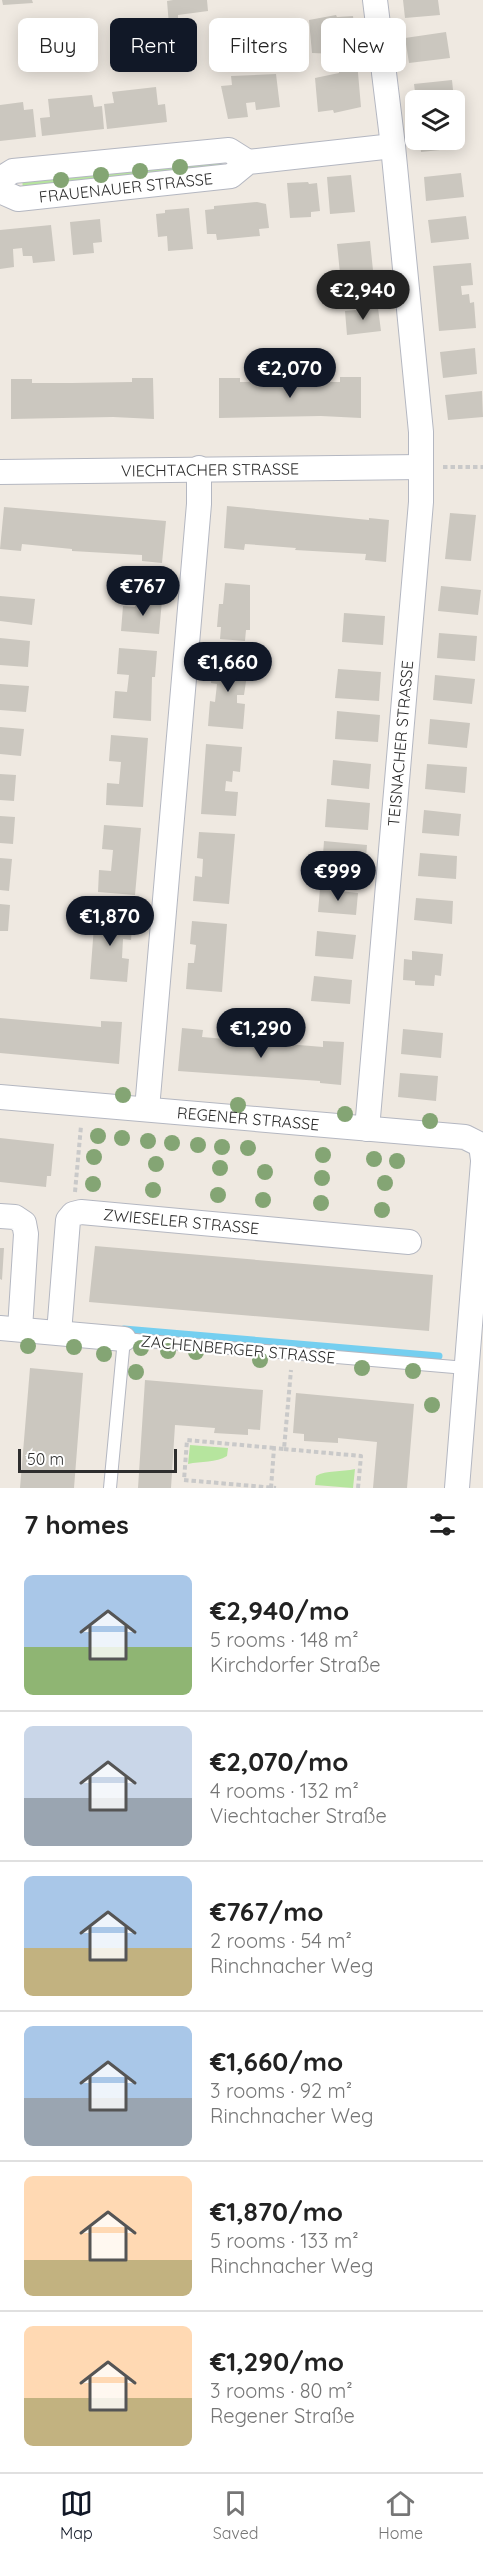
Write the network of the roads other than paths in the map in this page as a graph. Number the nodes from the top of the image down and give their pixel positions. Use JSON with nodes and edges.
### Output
{"nodes":[{"id":1,"x":375,"y":0,"type":"edge"},
{"id":2,"x":393,"y":146,"type":"junction"},
{"id":3,"x":248,"y":162,"type":"junction"},
{"id":4,"x":0,"y":179,"type":"edge"},
{"id":5,"x":0,"y":191,"type":"edge"},
{"id":6,"x":421,"y":467,"type":"junction"},
{"id":7,"x":199,"y":468,"type":"junction"},
{"id":8,"x":0,"y":472,"type":"edge"},
{"id":9,"x":0,"y":1097,"type":"edge"},
{"id":10,"x":147,"y":1110,"type":"junction"},
{"id":11,"x":367,"y":1129,"type":"junction"},
{"id":12,"x":483,"y":1161,"type":"edge"},
{"id":13,"x":0,"y":1216,"type":"edge"},
{"id":14,"x":409,"y":1242,"type":"dead end"},
{"id":15,"x":10,"y":1329,"type":"edge"},
{"id":16,"x":59,"y":1333,"type":"junction"},
{"id":17,"x":124,"y":1339,"type":"junction"},
{"id":18,"x":466,"y":1368,"type":"junction"},
{"id":19,"x":110,"y":1488,"type":"edge"},
{"id":20,"x":457,"y":1488,"type":"edge"}],
"edges":[{"from":1,"to":2,"type":"street","name":"TEISNACHER STRASSE"},
{"from":2,"to":3,"type":"street","name":"FRAUENAUER STRASSE"},
{"from":2,"to":6,"type":"street","name":"TEISNACHER STRASSE"},
{"from":3,"to":4,"type":"street","name":"FRAUENAUER STRASSE"},
{"from":3,"to":5,"type":"street","name":"FRAUENAUER STRASSE"},
{"from":6,"to":7,"type":"street","name":"VIECHTACHER STRASSE"},
{"from":6,"to":11,"type":"street","name":"TEISNACHER STRASSE"},
{"from":7,"to":8,"type":"street","name":"VIECHTACHER STRASSE"},
{"from":7,"to":10,"type":"street"},
{"from":9,"to":10,"type":"street","name":"REGENER STRASSE"},
{"from":10,"to":11,"type":"street","name":"REGENER STRASSE"},
{"from":11,"to":12,"type":"street","name":"REGENER STRASSE"},
{"from":12,"to":18,"type":"street","name":"REGENER STRASSE"},
{"from":13,"to":15,"type":"street"},
{"from":14,"to":16,"type":"street","name":"ZWIESELER STRASSE"},
{"from":15,"to":16,"type":"street"},
{"from":16,"to":17,"type":"street"},
{"from":17,"to":18,"type":"lane","name":"ZACHENBERGER STRASSE"},
{"from":17,"to":19,"type":"lane","name":"ZACHENBERGER STRASSE"},
{"from":18,"to":20,"type":"street","name":"REGENER STRASSE"}]}
